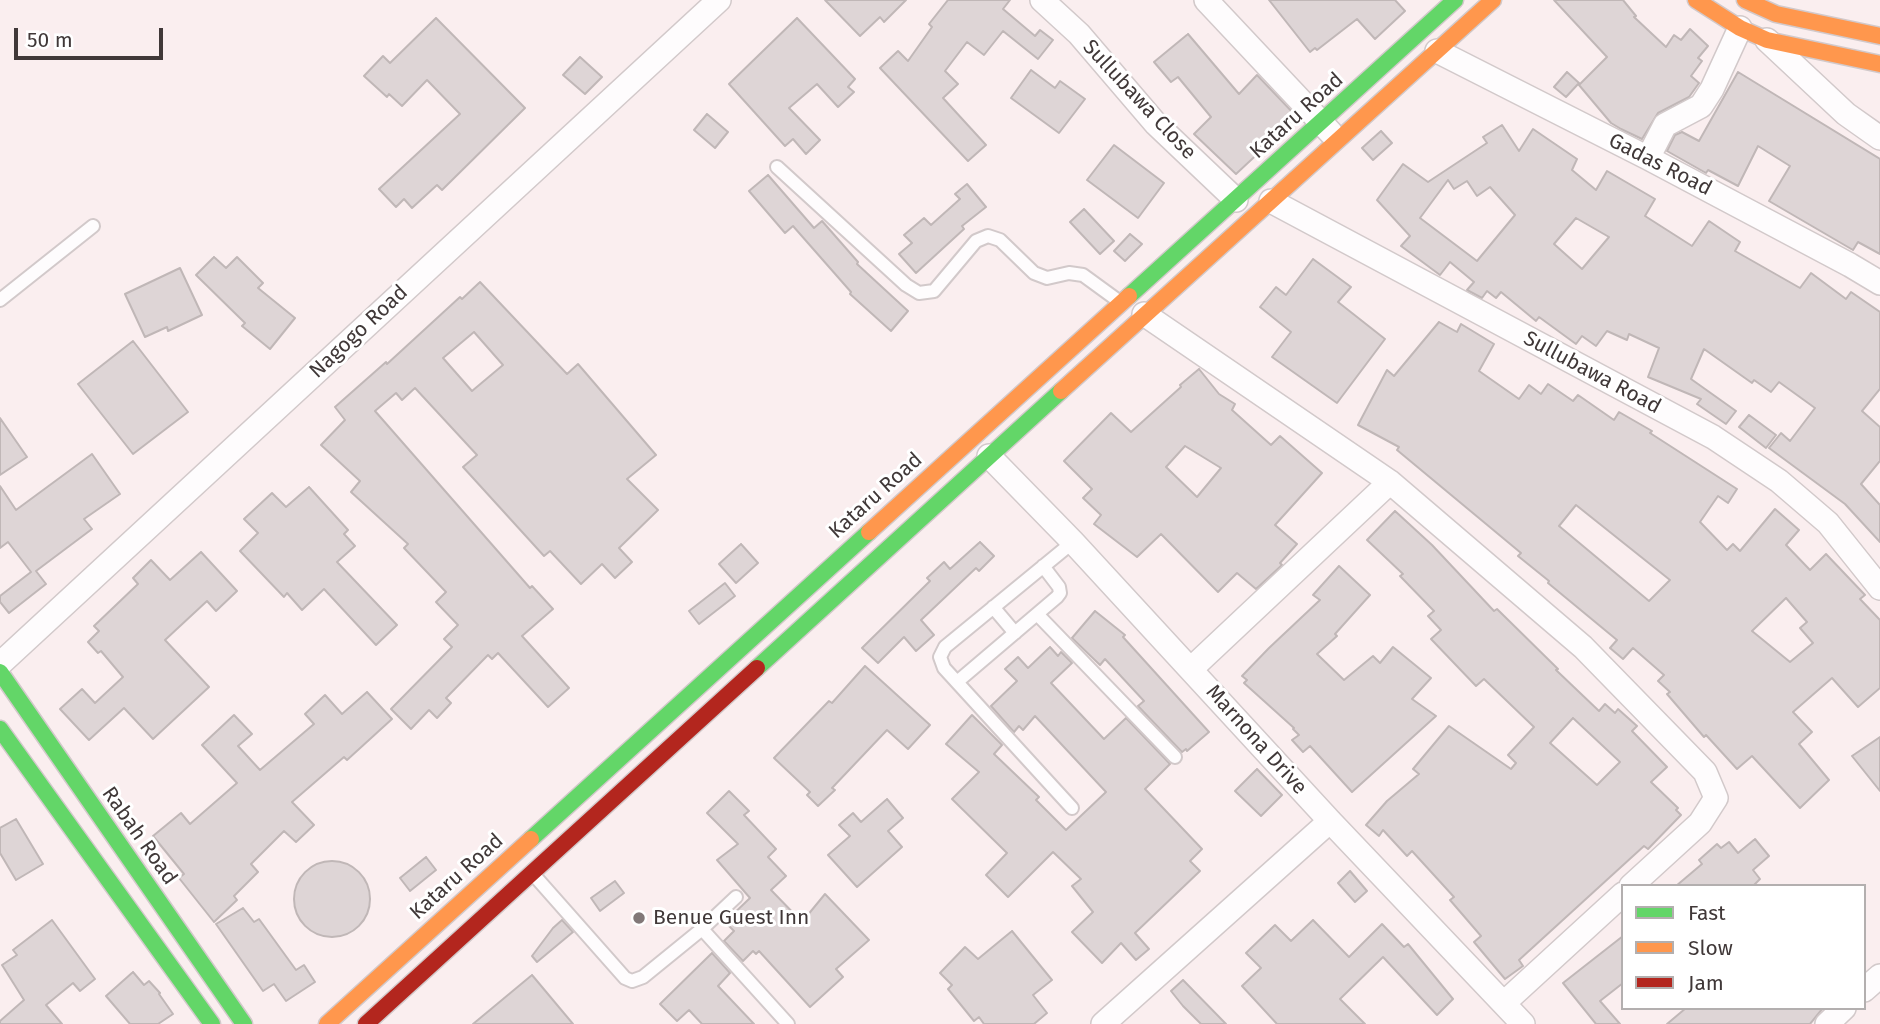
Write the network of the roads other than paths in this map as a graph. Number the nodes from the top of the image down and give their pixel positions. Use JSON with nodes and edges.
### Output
{"nodes":[{"id":1,"x":719,"y":0,"type":"edge"},
{"id":2,"x":1042,"y":0,"type":"edge"},
{"id":3,"x":1206,"y":0,"type":"edge"},
{"id":4,"x":1455,"y":0,"type":"edge"},
{"id":5,"x":1493,"y":0,"type":"edge"},
{"id":6,"x":1696,"y":0,"type":"edge"},
{"id":7,"x":1745,"y":0,"type":"edge"},
{"id":8,"x":1740,"y":28,"type":"junction"},
{"id":9,"x":1880,"y":36,"type":"edge"},
{"id":10,"x":1767,"y":40,"type":"junction"},
{"id":11,"x":1437,"y":51,"type":"junction"},
{"id":12,"x":1880,"y":64,"type":"edge"},
{"id":13,"x":1321,"y":122,"type":"junction"},
{"id":14,"x":1880,"y":138,"type":"edge"},
{"id":15,"x":1338,"y":140,"type":"junction"},
{"id":16,"x":1648,"y":158,"type":"junction"},
{"id":17,"x":777,"y":167,"type":"dead end"},
{"id":18,"x":1236,"y":200,"type":"junction"},
{"id":19,"x":1272,"y":201,"type":"junction"},
{"id":20,"x":93,"y":226,"type":"dead end"},
{"id":21,"x":1880,"y":283,"type":"edge"},
{"id":22,"x":0,"y":300,"type":"edge"},
{"id":23,"x":1120,"y":302,"type":"junction"},
{"id":24,"x":1144,"y":314,"type":"junction"},
{"id":25,"x":989,"y":456,"type":"junction"},
{"id":26,"x":1390,"y":482,"type":"junction"},
{"id":27,"x":1073,"y":542,"type":"junction"},
{"id":28,"x":1043,"y":566,"type":"junction"},
{"id":29,"x":1880,"y":588,"type":"edge"},
{"id":30,"x":993,"y":607,"type":"junction"},
{"id":31,"x":1037,"y":614,"type":"junction"},
{"id":32,"x":1015,"y":633,"type":"junction"},
{"id":33,"x":0,"y":664,"type":"edge"},
{"id":34,"x":1191,"y":669,"type":"junction"},
{"id":35,"x":0,"y":672,"type":"edge"},
{"id":36,"x":957,"y":682,"type":"junction"},
{"id":37,"x":0,"y":729,"type":"edge"},
{"id":38,"x":1175,"y":757,"type":"dead end"},
{"id":39,"x":1072,"y":808,"type":"dead end"},
{"id":40,"x":1330,"y":821,"type":"junction"},
{"id":41,"x":533,"y":874,"type":"junction"},
{"id":42,"x":1633,"y":884,"type":"edge"},
{"id":43,"x":1621,"y":896,"type":"edge"},
{"id":44,"x":736,"y":897,"type":"dead end"},
{"id":45,"x":702,"y":929,"type":"junction"},
{"id":46,"x":1880,"y":976,"type":"edge"},
{"id":47,"x":1866,"y":988,"type":"edge"},
{"id":48,"x":1504,"y":1003,"type":"junction"},
{"id":49,"x":1842,"y":1010,"type":"edge"},
{"id":50,"x":212,"y":1024,"type":"edge"},
{"id":51,"x":244,"y":1024,"type":"edge"},
{"id":52,"x":327,"y":1024,"type":"edge"},
{"id":53,"x":366,"y":1024,"type":"edge"},
{"id":54,"x":788,"y":1024,"type":"edge"},
{"id":55,"x":1103,"y":1024,"type":"edge"},
{"id":56,"x":1523,"y":1024,"type":"edge"},
{"id":57,"x":1827,"y":1024,"type":"edge"}],
"edges":[{"from":1,"to":33,"type":"street","name":"Nagogo Road"},
{"from":2,"to":18,"type":"street","name":"Sullubawa Close"},
{"from":3,"to":13,"type":"street"},
{"from":4,"to":13,"type":"street","name":"Kataru Road"},
{"from":5,"to":11,"type":"street"},
{"from":6,"to":8,"type":"street"},
{"from":7,"to":9,"type":"street"},
{"from":8,"to":10,"type":"street"},
{"from":8,"to":16,"type":"street"},
{"from":10,"to":12,"type":"street"},
{"from":10,"to":14,"type":"street"},
{"from":11,"to":15,"type":"street"},
{"from":11,"to":16,"type":"street","name":"Gadas Road"},
{"from":13,"to":15,"type":"street"},
{"from":13,"to":18,"type":"street","name":"Kataru Road"},
{"from":15,"to":19,"type":"street"},
{"from":16,"to":21,"type":"street","name":"Gadas Road"},
{"from":17,"to":23,"type":"lane"},
{"from":18,"to":23,"type":"street","name":"Kataru Road"},
{"from":19,"to":24,"type":"street"},
{"from":19,"to":29,"type":"street","name":"Sullubawa Road"},
{"from":20,"to":22,"type":"lane"},
{"from":23,"to":52,"type":"street","name":"Kataru Road"},
{"from":24,"to":25,"type":"street"},
{"from":24,"to":26,"type":"street"},
{"from":25,"to":27,"type":"street","name":"Marnona Drive"},
{"from":25,"to":41,"type":"street"},
{"from":26,"to":34,"type":"street"},
{"from":26,"to":42,"type":"street"},
{"from":27,"to":28,"type":"lane"},
{"from":27,"to":34,"type":"street","name":"Marnona Drive"},
{"from":28,"to":30,"type":"lane"},
{"from":28,"to":31,"type":"lane"},
{"from":30,"to":32,"type":"lane"},
{"from":30,"to":36,"type":"lane"},
{"from":31,"to":32,"type":"lane"},
{"from":31,"to":38,"type":"lane"},
{"from":32,"to":36,"type":"lane"},
{"from":34,"to":40,"type":"street","name":"Marnona Drive"},
{"from":35,"to":51,"type":"street","name":"Rabah Road"},
{"from":36,"to":39,"type":"lane"},
{"from":37,"to":50,"type":"street"},
{"from":40,"to":48,"type":"street","name":"Marnona Drive"},
{"from":40,"to":55,"type":"street"},
{"from":41,"to":45,"type":"lane"},
{"from":41,"to":53,"type":"street"},
{"from":43,"to":48,"type":"street"},
{"from":44,"to":45,"type":"lane"},
{"from":45,"to":54,"type":"lane"},
{"from":46,"to":47,"type":"street"},
{"from":48,"to":56,"type":"street","name":"Marnona Drive"},
{"from":49,"to":57,"type":"street"}]}
